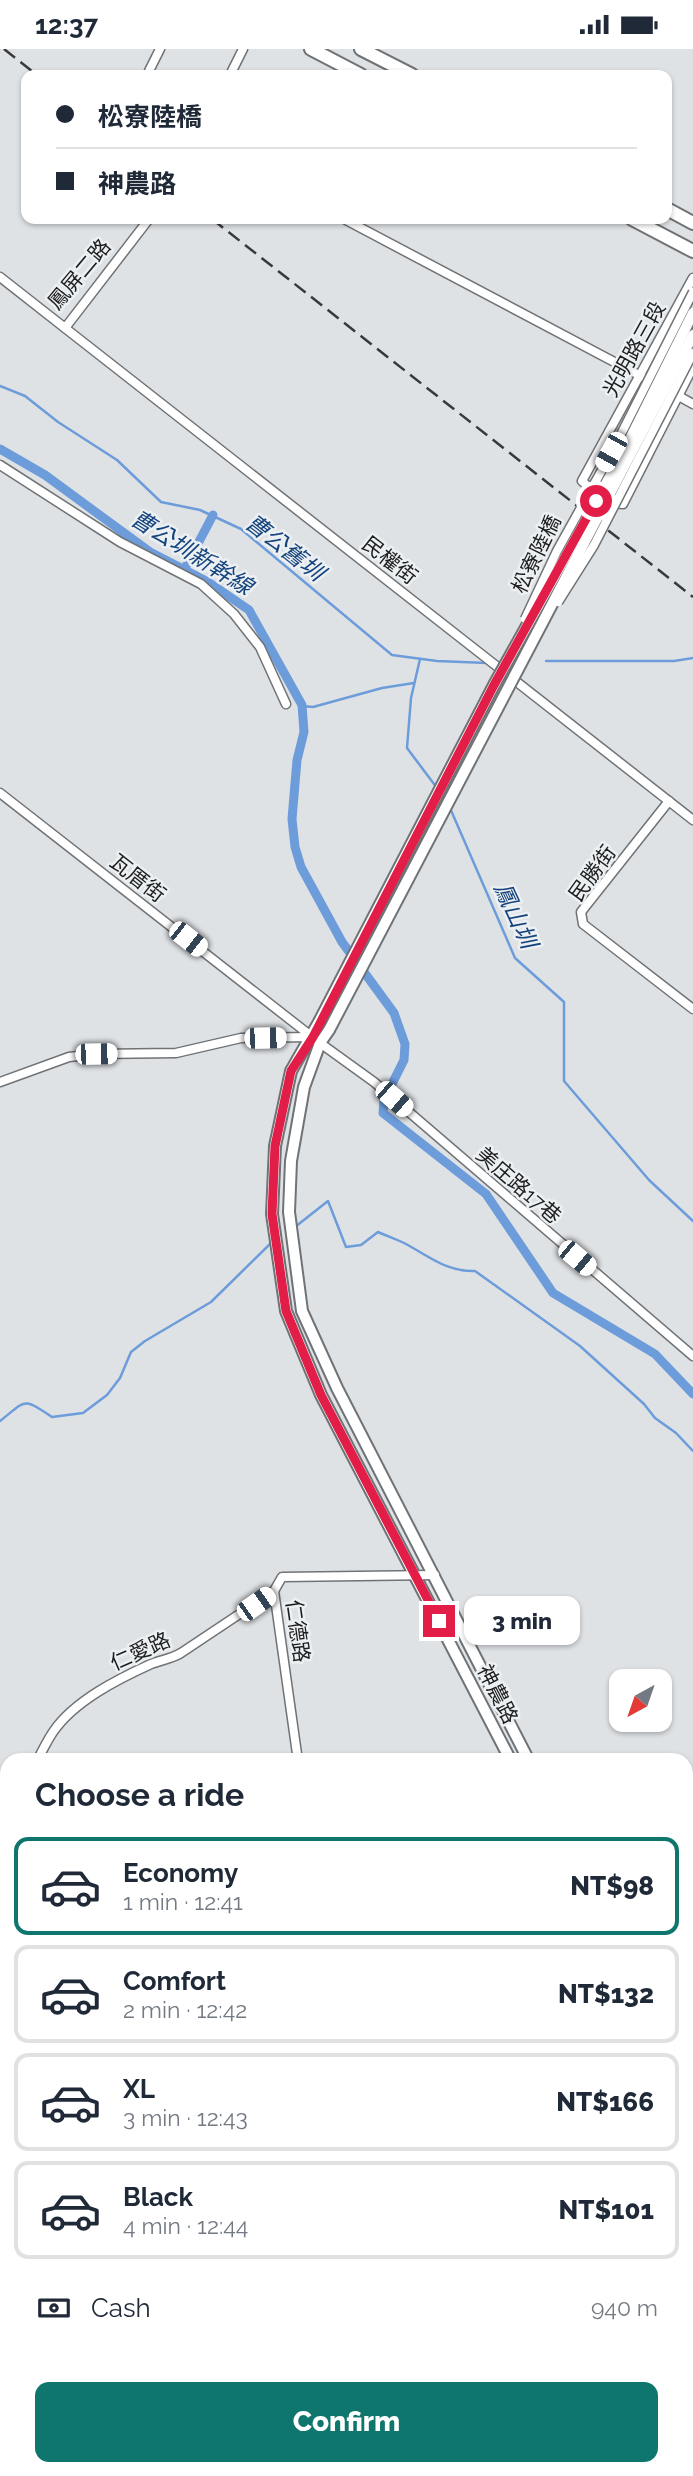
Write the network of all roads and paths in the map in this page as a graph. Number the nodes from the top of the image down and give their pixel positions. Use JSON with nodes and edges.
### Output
{"nodes":[{"id":1,"x":160,"y":49,"type":"edge"},
{"id":2,"x":243,"y":49,"type":"edge"},
{"id":3,"x":311,"y":49,"type":"edge"},
{"id":4,"x":362,"y":49,"type":"edge"},
{"id":5,"x":150,"y":70,"type":"edge"},
{"id":6,"x":232,"y":70,"type":"edge"},
{"id":7,"x":351,"y":70,"type":"edge"},
{"id":8,"x":402,"y":70,"type":"edge"},
{"id":9,"x":672,"y":212,"type":"edge"},
{"id":10,"x":693,"y":223,"type":"edge"},
{"id":11,"x":145,"y":224,"type":"edge"},
{"id":12,"x":353,"y":224,"type":"edge"},
{"id":13,"x":642,"y":224,"type":"edge"},
{"id":14,"x":693,"y":251,"type":"edge"},
{"id":15,"x":0,"y":277,"type":"edge"},
{"id":16,"x":693,"y":278,"type":"edge"},
{"id":17,"x":693,"y":292,"type":"edge"},
{"id":18,"x":693,"y":313,"type":"edge"},
{"id":19,"x":65,"y":328,"type":"junction"},
{"id":20,"x":693,"y":335,"type":"edge"},
{"id":21,"x":693,"y":353,"type":"edge"},
{"id":22,"x":693,"y":367,"type":"edge"},
{"id":23,"x":639,"y":375,"type":"junction"},
{"id":24,"x":678,"y":396,"type":"junction"},
{"id":25,"x":693,"y":404,"type":"edge"},
{"id":26,"x":0,"y":465,"type":"edge"},
{"id":27,"x":494,"y":685,"type":"junction"},
{"id":28,"x":505,"y":692,"type":"junction"},
{"id":29,"x":286,"y":704,"type":"dead end"},
{"id":30,"x":0,"y":793,"type":"edge"},
{"id":31,"x":669,"y":801,"type":"junction"},
{"id":32,"x":693,"y":820,"type":"edge"},
{"id":33,"x":693,"y":1009,"type":"edge"},
{"id":34,"x":319,"y":1022,"type":"joint"},
{"id":35,"x":329,"y":1030,"type":"joint"},
{"id":36,"x":316,"y":1040,"type":"junction"},
{"id":37,"x":0,"y":1082,"type":"edge"},
{"id":38,"x":693,"y":1356,"type":"edge"},
{"id":39,"x":415,"y":1575,"type":"junction"},
{"id":40,"x":435,"y":1575,"type":"junction"},
{"id":41,"x":274,"y":1591,"type":"junction"},
{"id":42,"x":41,"y":1753,"type":"edge"},
{"id":43,"x":297,"y":1753,"type":"edge"},
{"id":44,"x":507,"y":1753,"type":"edge"},
{"id":45,"x":525,"y":1753,"type":"edge"}],
"edges":[{"from":1,"to":5,"type":"street"},
{"from":2,"to":6,"type":"street"},
{"from":3,"to":7,"type":"main road"},
{"from":4,"to":8,"type":"main road"},
{"from":9,"to":10,"type":"main road"},
{"from":11,"to":19,"type":"street","name":"鳳屏二路"},
{"from":12,"to":23,"type":"street"},
{"from":13,"to":14,"type":"main road"},
{"from":15,"to":19,"type":"street","name":"鳳屏二路"},
{"from":16,"to":23,"type":"street","name":"光明路三段"},
{"from":17,"to":27,"type":"street","name":"松寮陸橋","bridge":true},
{"from":18,"to":27,"type":"street","name":"松寮陸橋","bridge":true},
{"from":19,"to":31,"type":"street","name":"民權街"},
{"from":20,"to":28,"type":"street","name":"松寮陸橋","bridge":true},
{"from":21,"to":28,"type":"street","name":"松寮陸橋","bridge":true},
{"from":22,"to":24,"type":"street","name":"光明路三段"},
{"from":23,"to":24,"type":"street"},
{"from":23,"to":24,"type":"street","name":"光明路三段"},
{"from":24,"to":25,"type":"street"},
{"from":26,"to":29,"type":"street"},
{"from":27,"to":34,"type":"street","name":"松寮陸橋","bridge":true},
{"from":28,"to":35,"type":"street","name":"松寮陸橋","bridge":true},
{"from":30,"to":36,"type":"street","name":"瓦厝街"},
{"from":31,"to":32,"type":"street","name":"民權街"},
{"from":31,"to":33,"type":"street","name":"民勝街"},
{"from":34,"to":36,"type":"street","name":"神農路"},
{"from":35,"to":36,"type":"street","name":"神農路"},
{"from":36,"to":37,"type":"street"},
{"from":36,"to":38,"type":"street","name":"美庄路17巷"},
{"from":36,"to":39,"type":"street","name":"神農路"},
{"from":36,"to":40,"type":"street","name":"神農路"},
{"from":39,"to":40,"type":"street","name":"仁德路"},
{"from":39,"to":41,"type":"street","name":"仁德路"},
{"from":39,"to":44,"type":"street","name":"神農路"},
{"from":40,"to":45,"type":"street","name":"神農路"},
{"from":41,"to":42,"type":"street","name":"仁愛路"},
{"from":41,"to":43,"type":"street","name":"仁德路"}]}
